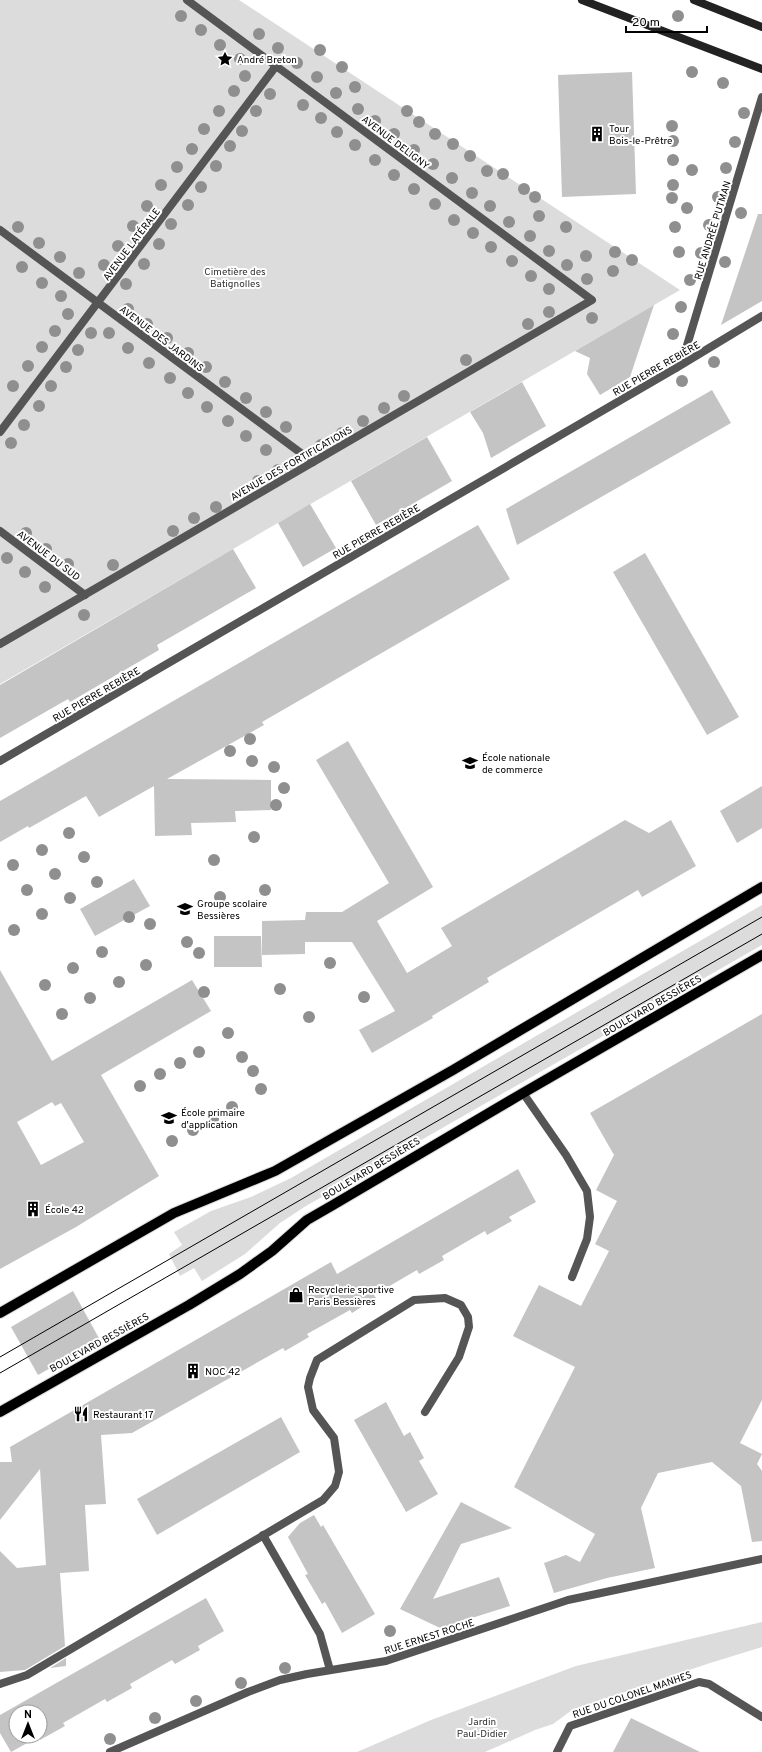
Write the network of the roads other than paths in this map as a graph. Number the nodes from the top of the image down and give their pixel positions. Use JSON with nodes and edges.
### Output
{"nodes":[{"id":1,"x":188,"y":0,"type":"edge"},
{"id":2,"x":582,"y":0,"type":"edge"},
{"id":3,"x":694,"y":0,"type":"edge"},
{"id":4,"x":762,"y":27,"type":"edge"},
{"id":5,"x":276,"y":66,"type":"junction"},
{"id":6,"x":762,"y":69,"type":"edge"},
{"id":7,"x":762,"y":97,"type":"edge"},
{"id":8,"x":0,"y":230,"type":"edge"},
{"id":9,"x":592,"y":300,"type":"joint"},
{"id":10,"x":98,"y":303,"type":"junction"},
{"id":11,"x":762,"y":316,"type":"edge"},
{"id":12,"x":676,"y":368,"type":"junction"},
{"id":13,"x":0,"y":432,"type":"edge"},
{"id":14,"x":313,"y":462,"type":"junction"},
{"id":15,"x":0,"y":531,"type":"edge"},
{"id":16,"x":85,"y":595,"type":"junction"},
{"id":17,"x":0,"y":644,"type":"edge"},
{"id":18,"x":0,"y":761,"type":"edge"},
{"id":19,"x":762,"y":887,"type":"edge"},
{"id":20,"x":762,"y":954,"type":"edge"},
{"id":21,"x":523,"y":1092,"type":"junction"},
{"id":22,"x":572,"y":1277,"type":"dead end"},
{"id":23,"x":0,"y":1313,"type":"edge"},
{"id":24,"x":0,"y":1412,"type":"edge"},
{"id":25,"x":425,"y":1412,"type":"dead end"},
{"id":26,"x":263,"y":1535,"type":"junction"},
{"id":27,"x":762,"y":1559,"type":"edge"},
{"id":28,"x":330,"y":1670,"type":"junction"},
{"id":29,"x":0,"y":1684,"type":"edge"},
{"id":30,"x":762,"y":1717,"type":"edge"},
{"id":31,"x":110,"y":1752,"type":"edge"},
{"id":32,"x":557,"y":1752,"type":"edge"}],
"edges":[{"from":1,"to":5,"type":"street","name":"AVENUE DELIGNY"},
{"from":2,"to":6,"type":"main road"},
{"from":3,"to":4,"type":"main road"},
{"from":5,"to":9,"type":"street","name":"AVENUE DELIGNY"},
{"from":5,"to":10,"type":"street","name":"AVENUE LATÉRALE"},
{"from":7,"to":12,"type":"street","name":"RUE ANDRÉE PUTMAN"},
{"from":8,"to":10,"type":"street","name":"AVENUE DES JARDINS"},
{"from":9,"to":14,"type":"street","name":"AVENUE DES FORTIFICATIONS"},
{"from":10,"to":13,"type":"street","name":"AVENUE LATÉRALE"},
{"from":10,"to":14,"type":"street","name":"AVENUE DES JARDINS"},
{"from":11,"to":12,"type":"street","name":"RUE PIERRE REBIÈRE"},
{"from":12,"to":18,"type":"street","name":"RUE PIERRE REBIÈRE"},
{"from":14,"to":16,"type":"street","name":"AVENUE DES FORTIFICATIONS"},
{"from":15,"to":16,"type":"street","name":"AVENUE DU SUD"},
{"from":16,"to":17,"type":"street","name":"AVENUE DES FORTIFICATIONS"},
{"from":19,"to":23,"type":"main road"},
{"from":20,"to":21,"type":"main road","name":"BOULEVARD BESSIÈRES"},
{"from":21,"to":22,"type":"street"},
{"from":21,"to":24,"type":"main road","name":"BOULEVARD BESSIÈRES"},
{"from":25,"to":26,"type":"street"},
{"from":26,"to":28,"type":"street"},
{"from":26,"to":29,"type":"street"},
{"from":27,"to":28,"type":"street","name":"RUE ERNEST ROCHE"},
{"from":28,"to":31,"type":"street","name":"RUE ERNEST ROCHE"},
{"from":30,"to":32,"type":"street","name":"RUE DU COLONEL MANHES"}]}
